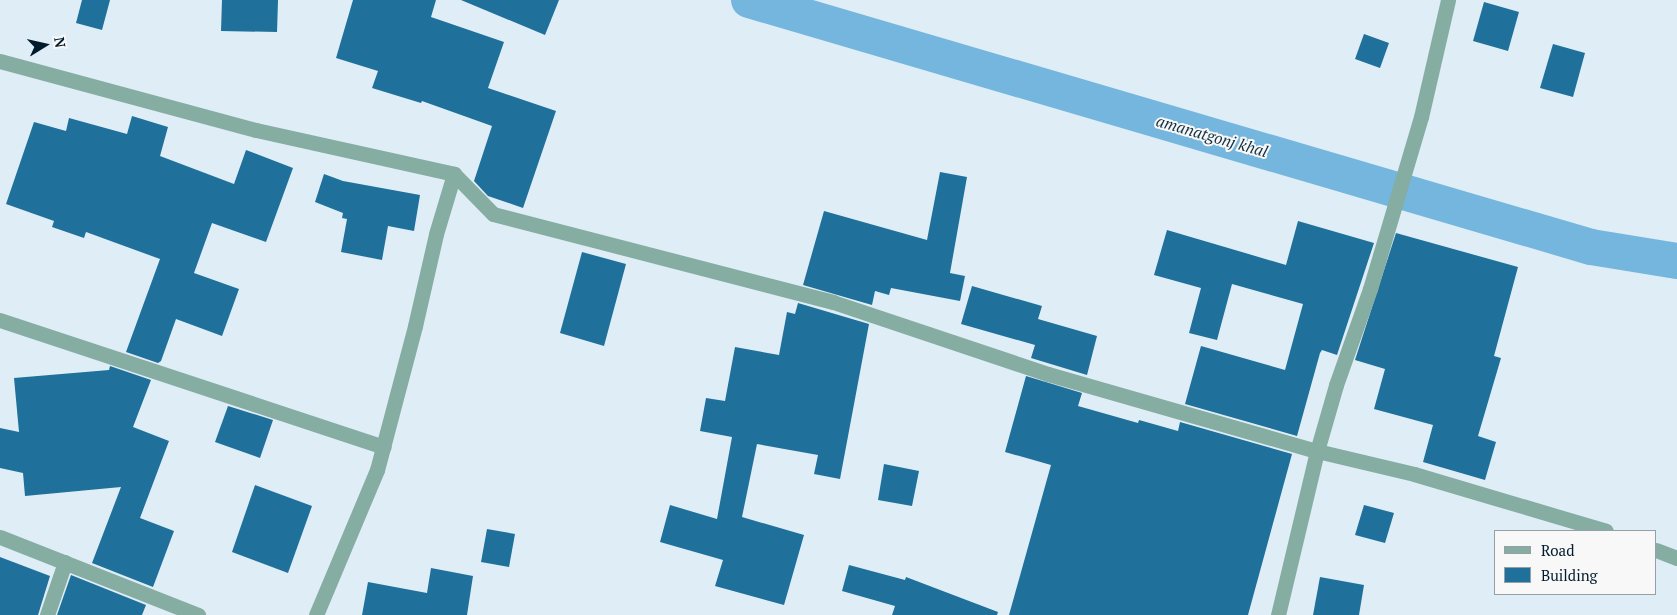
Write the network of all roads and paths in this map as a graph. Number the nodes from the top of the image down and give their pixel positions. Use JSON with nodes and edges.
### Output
{"nodes":[{"id":1,"x":1448,"y":0,"type":"edge"},
{"id":2,"x":0,"y":61,"type":"edge"},
{"id":3,"x":454,"y":174,"type":"junction"},
{"id":4,"x":0,"y":320,"type":"edge"},
{"id":5,"x":383,"y":447,"type":"junction"},
{"id":6,"x":1317,"y":451,"type":"junction"},
{"id":7,"x":1603,"y":530,"type":"edge"},
{"id":8,"x":0,"y":537,"type":"edge"},
{"id":9,"x":1657,"y":550,"type":"edge"},
{"id":10,"x":1677,"y":558,"type":"edge"},
{"id":11,"x":65,"y":562,"type":"junction"},
{"id":12,"x":47,"y":615,"type":"edge"},
{"id":13,"x":198,"y":615,"type":"edge"},
{"id":14,"x":316,"y":615,"type":"edge"},
{"id":15,"x":1278,"y":615,"type":"edge"}],
"edges":[{"from":1,"to":6,"type":"street"},
{"from":2,"to":3,"type":"street"},
{"from":3,"to":5,"type":"street"},
{"from":3,"to":6,"type":"street"},
{"from":4,"to":5,"type":"street"},
{"from":5,"to":14,"type":"street"},
{"from":6,"to":7,"type":"street"},
{"from":6,"to":15,"type":"street"},
{"from":8,"to":11,"type":"street"},
{"from":9,"to":10,"type":"street"},
{"from":11,"to":12,"type":"street"},
{"from":11,"to":13,"type":"street"}]}
